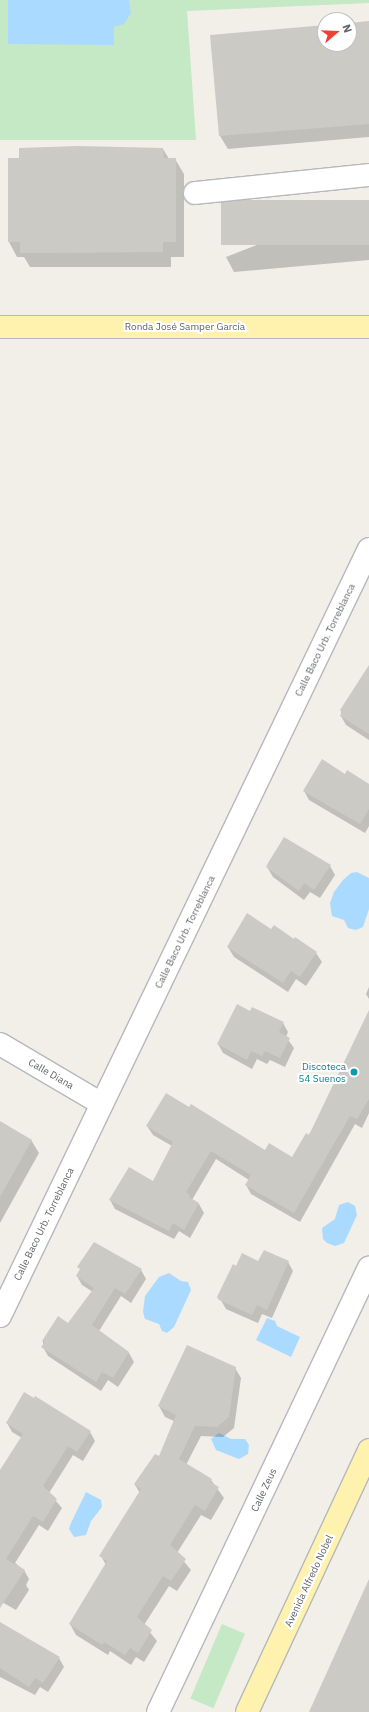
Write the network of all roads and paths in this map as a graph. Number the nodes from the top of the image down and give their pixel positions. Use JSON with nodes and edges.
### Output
{"nodes":[{"id":1,"x":369,"y":175,"type":"edge"},
{"id":2,"x":195,"y":192,"type":"dead end"},
{"id":3,"x":0,"y":327,"type":"edge"},
{"id":4,"x":369,"y":327,"type":"edge"},
{"id":5,"x":369,"y":549,"type":"edge"},
{"id":6,"x":0,"y":1044,"type":"edge"},
{"id":7,"x":102,"y":1104,"type":"junction"},
{"id":8,"x":369,"y":1267,"type":"edge"},
{"id":9,"x":0,"y":1316,"type":"edge"},
{"id":10,"x":369,"y":1450,"type":"edge"},
{"id":11,"x":158,"y":1712,"type":"edge"},
{"id":12,"x":247,"y":1712,"type":"edge"}],
"edges":[{"from":1,"to":2,"type":"street"},
{"from":3,"to":4,"type":"main road","name":"Ronda José Samper García"},
{"from":5,"to":7,"type":"street","name":"Calle Baco Urb. Torreblanca"},
{"from":6,"to":7,"type":"street","name":"Calle Diana"},
{"from":7,"to":9,"type":"street","name":"Calle Baco Urb. Torreblanca"},
{"from":8,"to":11,"type":"street","name":"Calle Zeus"},
{"from":10,"to":12,"type":"main road","name":"Avenida Alfredo Nobel"}]}
